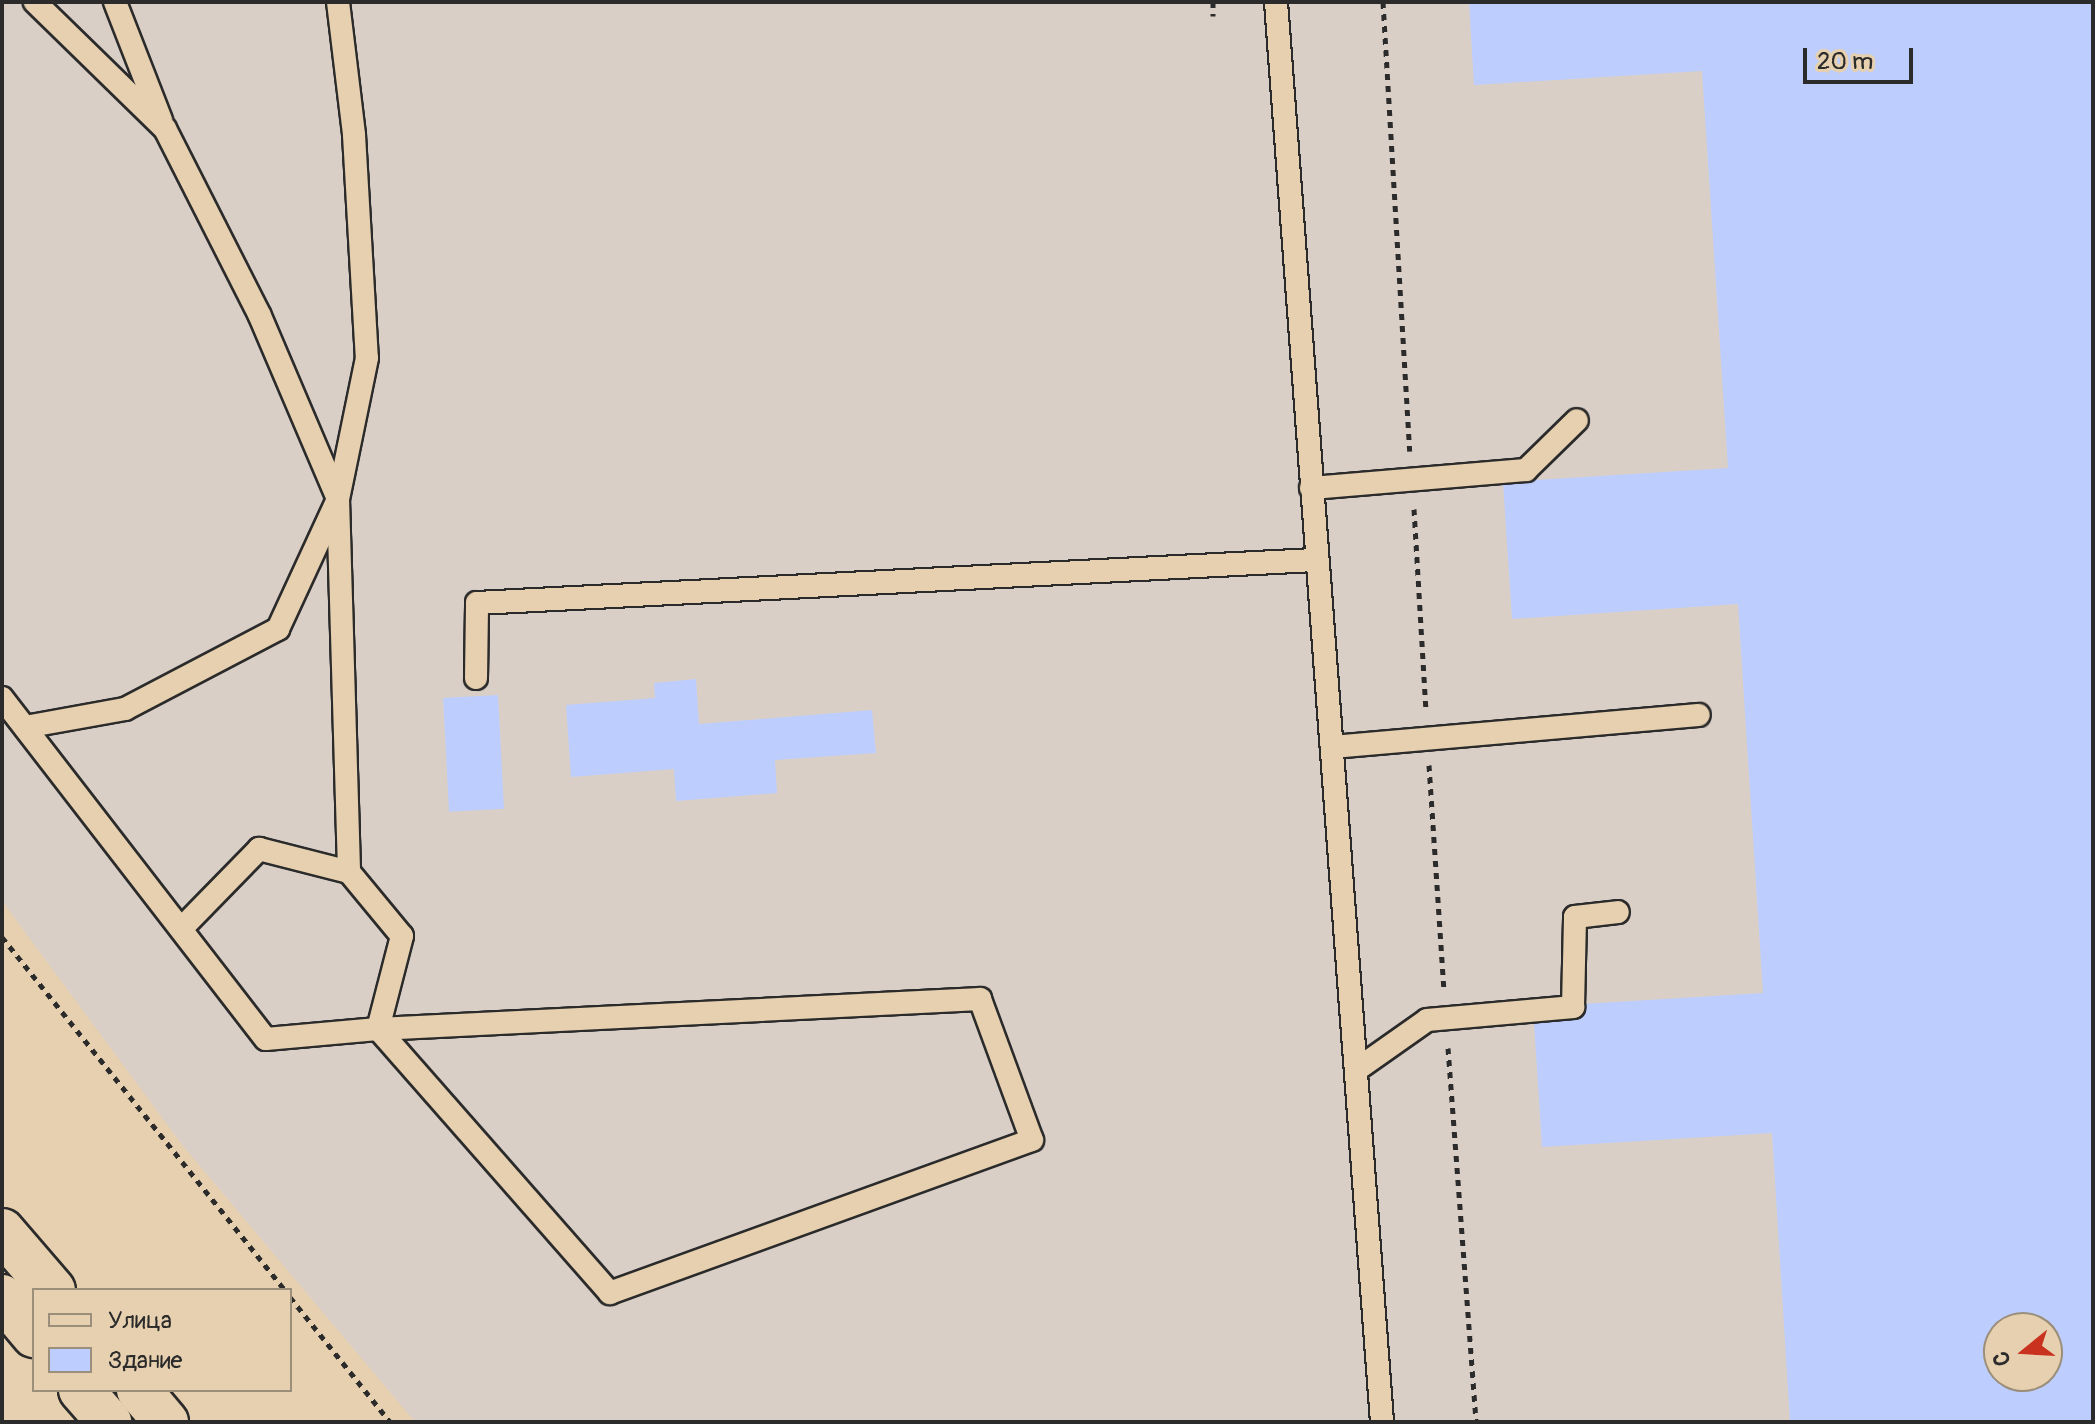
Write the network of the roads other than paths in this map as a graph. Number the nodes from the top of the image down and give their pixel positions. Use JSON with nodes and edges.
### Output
{"nodes":[{"id":1,"x":35,"y":2,"type":"edge"},
{"id":2,"x":115,"y":2,"type":"edge"},
{"id":3,"x":338,"y":2,"type":"edge"},
{"id":4,"x":1276,"y":2,"type":"edge"},
{"id":5,"x":165,"y":129,"type":"junction"},
{"id":6,"x":1577,"y":420,"type":"dead end"},
{"id":7,"x":1311,"y":488,"type":"junction"},
{"id":8,"x":338,"y":499,"type":"junction"},
{"id":9,"x":1315,"y":560,"type":"junction"},
{"id":10,"x":476,"y":678,"type":"dead end"},
{"id":11,"x":2,"y":698,"type":"edge"},
{"id":12,"x":1699,"y":715,"type":"dead end"},
{"id":13,"x":25,"y":727,"type":"junction"},
{"id":14,"x":1332,"y":747,"type":"junction"},
{"id":15,"x":349,"y":872,"type":"junction"},
{"id":16,"x":1618,"y":912,"type":"dead end"},
{"id":17,"x":181,"y":929,"type":"junction"},
{"id":18,"x":378,"y":1029,"type":"junction"},
{"id":19,"x":1359,"y":1068,"type":"junction"},
{"id":20,"x":2,"y":1231,"type":"edge"},
{"id":21,"x":51,"y":1288,"type":"edge"},
{"id":22,"x":2,"y":1297,"type":"edge"},
{"id":23,"x":32,"y":1333,"type":"edge"},
{"id":24,"x":83,"y":1392,"type":"edge"},
{"id":25,"x":141,"y":1392,"type":"edge"},
{"id":26,"x":109,"y":1422,"type":"edge"},
{"id":27,"x":166,"y":1422,"type":"edge"},
{"id":28,"x":1382,"y":1422,"type":"edge"}],
"edges":[{"from":1,"to":5,"type":"lane"},
{"from":2,"to":5,"type":"lane"},
{"from":3,"to":8,"type":"lane"},
{"from":4,"to":7,"type":"lane"},
{"from":5,"to":8,"type":"lane"},
{"from":6,"to":7,"type":"lane"},
{"from":7,"to":9,"type":"lane"},
{"from":8,"to":13,"type":"lane"},
{"from":8,"to":15,"type":"lane"},
{"from":9,"to":10,"type":"lane"},
{"from":9,"to":14,"type":"lane"},
{"from":11,"to":13,"type":"lane"},
{"from":12,"to":14,"type":"lane"},
{"from":13,"to":17,"type":"lane"},
{"from":14,"to":19,"type":"lane"},
{"from":15,"to":17,"type":"lane"},
{"from":15,"to":18,"type":"lane"},
{"from":16,"to":19,"type":"lane"},
{"from":17,"to":18,"type":"lane"},
{"from":18,"to":18,"type":"lane"},
{"from":19,"to":28,"type":"lane"},
{"from":20,"to":21,"type":"main road"},
{"from":22,"to":23,"type":"main road"},
{"from":24,"to":26,"type":"main road"},
{"from":25,"to":27,"type":"main road"}]}
